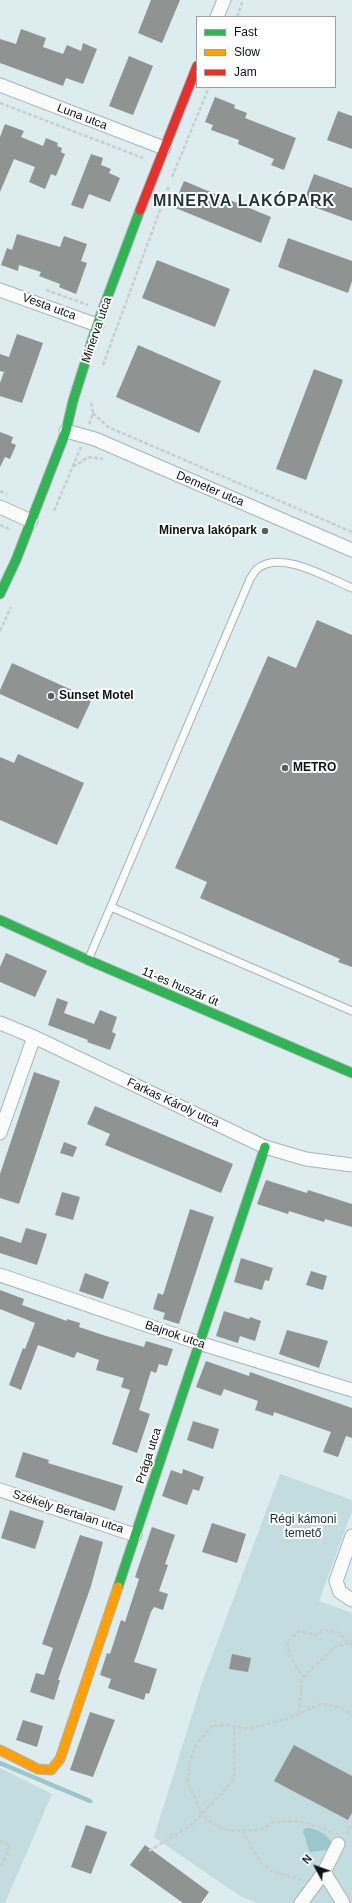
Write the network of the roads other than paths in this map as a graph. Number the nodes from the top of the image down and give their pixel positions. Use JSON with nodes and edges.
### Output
{"nodes":[{"id":1,"x":224,"y":0,"type":"edge"},
{"id":2,"x":217,"y":16,"type":"edge"},
{"id":3,"x":196,"y":68,"type":"edge"},
{"id":4,"x":0,"y":85,"type":"edge"},
{"id":5,"x":164,"y":148,"type":"junction"},
{"id":6,"x":0,"y":290,"type":"edge"},
{"id":7,"x":97,"y":325,"type":"junction"},
{"id":8,"x":66,"y":431,"type":"junction"},
{"id":9,"x":0,"y":507,"type":"edge"},
{"id":10,"x":31,"y":521,"type":"junction"},
{"id":11,"x":352,"y":550,"type":"edge"},
{"id":12,"x":352,"y":588,"type":"edge"},
{"id":13,"x":0,"y":594,"type":"edge"},
{"id":14,"x":111,"y":907,"type":"junction"},
{"id":15,"x":0,"y":920,"type":"edge"},
{"id":16,"x":88,"y":960,"type":"junction"},
{"id":17,"x":352,"y":1010,"type":"edge"},
{"id":18,"x":0,"y":1023,"type":"edge"},
{"id":19,"x":34,"y":1037,"type":"junction"},
{"id":20,"x":352,"y":1073,"type":"edge"},
{"id":21,"x":0,"y":1133,"type":"edge"},
{"id":22,"x":265,"y":1147,"type":"junction"},
{"id":23,"x":352,"y":1165,"type":"edge"},
{"id":24,"x":0,"y":1275,"type":"edge"},
{"id":25,"x":200,"y":1343,"type":"junction"},
{"id":26,"x":352,"y":1390,"type":"edge"},
{"id":27,"x":0,"y":1490,"type":"edge"},
{"id":28,"x":136,"y":1535,"type":"junction"},
{"id":29,"x":352,"y":1536,"type":"edge"},
{"id":30,"x":352,"y":1600,"type":"edge"},
{"id":31,"x":0,"y":1750,"type":"edge"},
{"id":32,"x":339,"y":1839,"type":"road end"},
{"id":33,"x":324,"y":1872,"type":"junction"},
{"id":34,"x":301,"y":1903,"type":"edge"},
{"id":35,"x":343,"y":1903,"type":"edge"}],
"edges":[{"from":1,"to":2,"type":"street"},
{"from":3,"to":5,"type":"street","name":"Minerva utca"},
{"from":4,"to":5,"type":"street","name":"Luna utca"},
{"from":5,"to":7,"type":"street","name":"Minerva utca"},
{"from":6,"to":7,"type":"street","name":"Vesta utca"},
{"from":7,"to":8,"type":"street","name":"Minerva utca"},
{"from":8,"to":10,"type":"street","name":"Minerva utca"},
{"from":8,"to":11,"type":"street","name":"Demeter utca"},
{"from":9,"to":10,"type":"street"},
{"from":10,"to":13,"type":"street","name":"Minerva utca"},
{"from":12,"to":14,"type":"lane"},
{"from":14,"to":16,"type":"lane"},
{"from":14,"to":17,"type":"lane"},
{"from":15,"to":16,"type":"street","name":"11-es huszár út"},
{"from":16,"to":20,"type":"street","name":"11-es huszár út"},
{"from":18,"to":19,"type":"street","name":"Farkas Károly utca"},
{"from":19,"to":21,"type":"street"},
{"from":19,"to":22,"type":"street","name":"Farkas Károly utca"},
{"from":22,"to":23,"type":"street","name":"Farkas Károly utca"},
{"from":22,"to":25,"type":"street","name":"Prága utca"},
{"from":24,"to":25,"type":"street","name":"Bajnok utca"},
{"from":25,"to":26,"type":"street","name":"Bajnok utca"},
{"from":25,"to":28,"type":"street","name":"Prága utca"},
{"from":27,"to":28,"type":"street","name":"Székely Bertalan utca"},
{"from":28,"to":31,"type":"street","name":"Prága utca"},
{"from":29,"to":30,"type":"street"},
{"from":32,"to":33,"type":"street"},
{"from":33,"to":34,"type":"street"},
{"from":33,"to":35,"type":"street"}]}
